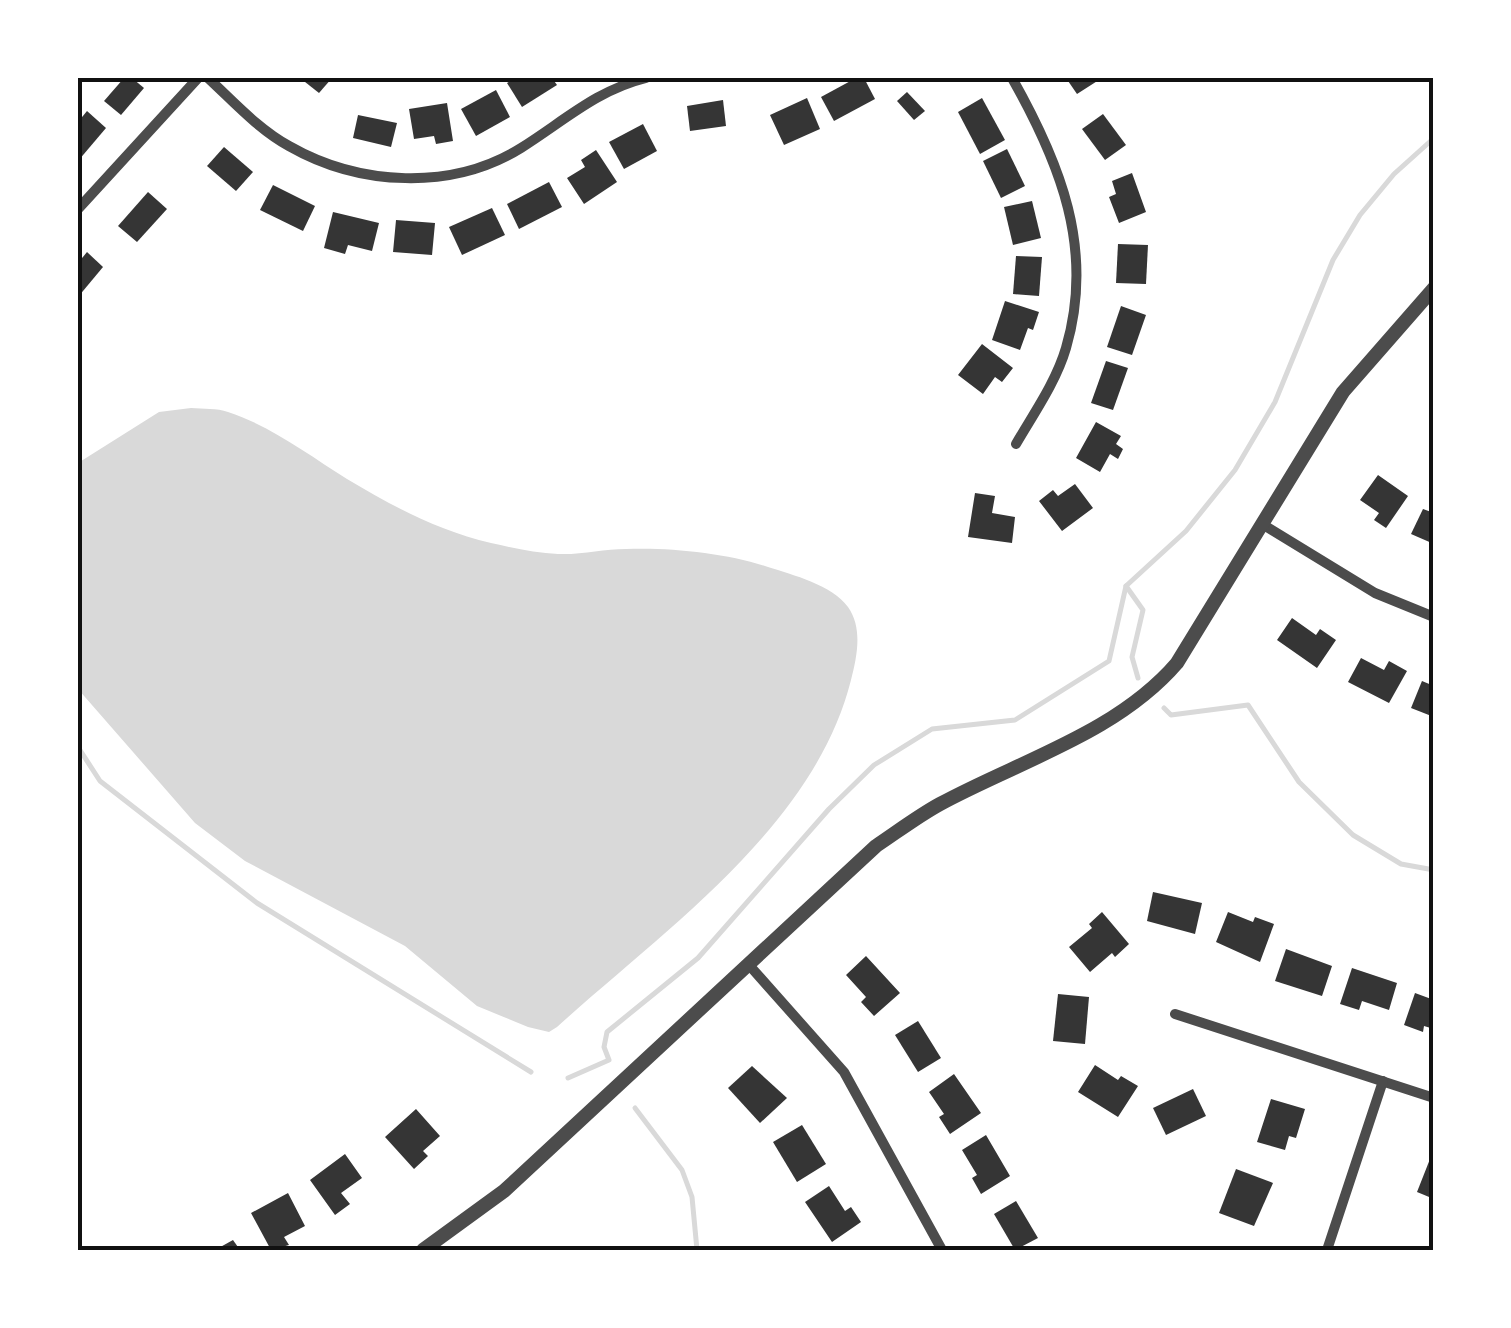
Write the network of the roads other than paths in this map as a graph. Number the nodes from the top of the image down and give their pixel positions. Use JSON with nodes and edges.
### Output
{"nodes":[{"id":1,"x":198,"y":78,"type":"edge"},
{"id":2,"x":208,"y":78,"type":"edge"},
{"id":3,"x":646,"y":78,"type":"edge"},
{"id":4,"x":1012,"y":78,"type":"edge"},
{"id":5,"x":78,"y":209,"type":"edge"},
{"id":6,"x":1434,"y":288,"type":"edge"},
{"id":7,"x":1016,"y":444,"type":"dead end"},
{"id":8,"x":1262,"y":524,"type":"junction"},
{"id":9,"x":1434,"y":617,"type":"edge"},
{"id":10,"x":749,"y":965,"type":"junction"},
{"id":11,"x":1174,"y":1014,"type":"dead end"},
{"id":12,"x":1383,"y":1081,"type":"junction"},
{"id":13,"x":1434,"y":1098,"type":"edge"},
{"id":14,"x":423,"y":1250,"type":"edge"},
{"id":15,"x":942,"y":1250,"type":"edge"},
{"id":16,"x":1326,"y":1250,"type":"edge"}],
"edges":[{"from":1,"to":5,"type":"street"},
{"from":2,"to":3,"type":"street"},
{"from":4,"to":7,"type":"street"},
{"from":6,"to":8,"type":"street"},
{"from":8,"to":9,"type":"street"},
{"from":8,"to":10,"type":"street"},
{"from":10,"to":14,"type":"street"},
{"from":10,"to":15,"type":"street"},
{"from":11,"to":12,"type":"street"},
{"from":12,"to":13,"type":"street"},
{"from":12,"to":16,"type":"street"}]}
